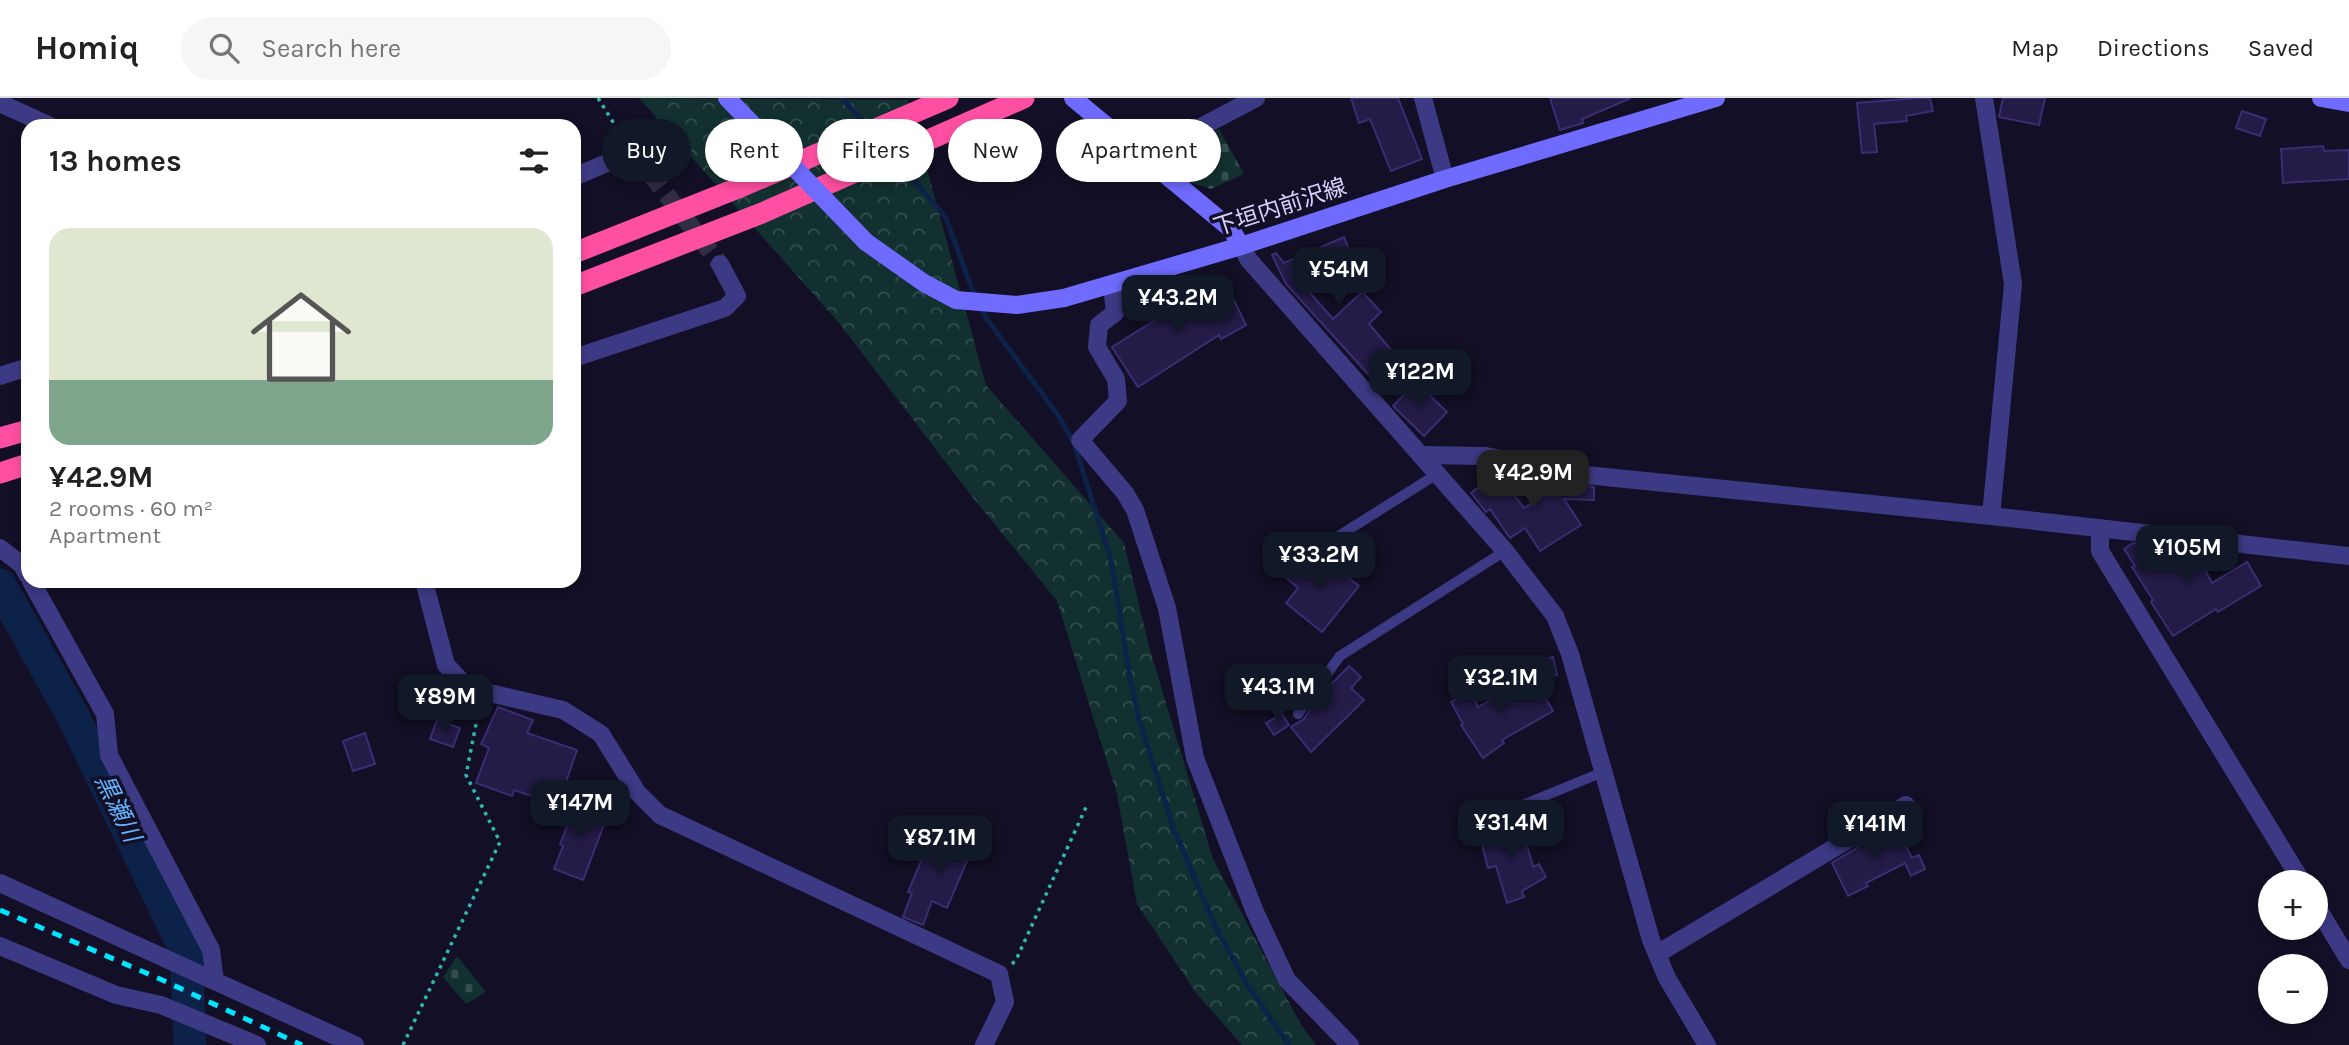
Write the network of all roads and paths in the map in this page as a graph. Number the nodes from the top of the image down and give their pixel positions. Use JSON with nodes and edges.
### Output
{"nodes":[{"id":1,"x":598,"y":98,"type":"edge"},
{"id":2,"x":727,"y":98,"type":"edge"},
{"id":3,"x":948,"y":98,"type":"edge"},
{"id":4,"x":1024,"y":98,"type":"edge"},
{"id":5,"x":1073,"y":98,"type":"edge"},
{"id":6,"x":1256,"y":98,"type":"edge"},
{"id":7,"x":1423,"y":98,"type":"edge"},
{"id":8,"x":1716,"y":98,"type":"edge"},
{"id":9,"x":1984,"y":98,"type":"edge"},
{"id":10,"x":2321,"y":98,"type":"edge"},
{"id":11,"x":0,"y":103,"type":"edge"},
{"id":12,"x":2349,"y":103,"type":"edge"},
{"id":13,"x":35,"y":119,"type":"edge"},
{"id":14,"x":611,"y":119,"type":"edge"},
{"id":15,"x":1097,"y":119,"type":"edge"},
{"id":16,"x":1216,"y":119,"type":"edge"},
{"id":17,"x":602,"y":165,"type":"edge"},
{"id":18,"x":581,"y":174,"type":"edge"},
{"id":19,"x":1445,"y":179,"type":"junction"},
{"id":20,"x":1174,"y":182,"type":"edge"},
{"id":21,"x":1241,"y":246,"type":"junction"},
{"id":22,"x":581,"y":250,"type":"edge"},
{"id":23,"x":720,"y":264,"type":"tunnel mouth"},
{"id":24,"x":581,"y":283,"type":"edge"},
{"id":25,"x":1112,"y":285,"type":"junction"},
{"id":26,"x":581,"y":356,"type":"edge"},
{"id":27,"x":21,"y":369,"type":"edge"},
{"id":28,"x":0,"y":376,"type":"edge"},
{"id":29,"x":21,"y":432,"type":"edge"},
{"id":30,"x":0,"y":439,"type":"edge"},
{"id":31,"x":1421,"y":455,"type":"junction"},
{"id":32,"x":21,"y":466,"type":"edge"},
{"id":33,"x":0,"y":473,"type":"edge"},
{"id":34,"x":1437,"y":474,"type":"junction"},
{"id":35,"x":1991,"y":516,"type":"junction"},
{"id":36,"x":2100,"y":529,"type":"junction"},
{"id":37,"x":1337,"y":537,"type":"dead end"},
{"id":38,"x":0,"y":548,"type":"edge"},
{"id":39,"x":1505,"y":551,"type":"junction"},
{"id":40,"x":2349,"y":556,"type":"edge"},
{"id":41,"x":21,"y":564,"type":"edge"},
{"id":42,"x":35,"y":588,"type":"edge"},
{"id":43,"x":426,"y":588,"type":"edge"},
{"id":44,"x":482,"y":693,"type":"junction"},
{"id":45,"x":1298,"y":714,"type":"dead end"},
{"id":46,"x":1603,"y":772,"type":"junction"},
{"id":47,"x":1087,"y":805,"type":"dead end"},
{"id":48,"x":1906,"y":805,"type":"dead end"},
{"id":49,"x":1501,"y":814,"type":"dead end"},
{"id":50,"x":2295,"y":870,"type":"edge"},
{"id":51,"x":0,"y":883,"type":"edge"},
{"id":52,"x":2328,"y":925,"type":"edge"},
{"id":53,"x":0,"y":946,"type":"edge"},
{"id":54,"x":1657,"y":954,"type":"junction"},
{"id":55,"x":2349,"y":960,"type":"edge"},
{"id":56,"x":999,"y":974,"type":"junction"},
{"id":57,"x":210,"y":979,"type":"junction"},
{"id":58,"x":257,"y":1045,"type":"edge"},
{"id":59,"x":355,"y":1045,"type":"edge"},
{"id":60,"x":403,"y":1045,"type":"edge"},
{"id":61,"x":984,"y":1045,"type":"edge"},
{"id":62,"x":1350,"y":1045,"type":"edge"},
{"id":63,"x":1707,"y":1045,"type":"edge"}],
"edges":[{"from":1,"to":14,"type":"path"},
{"from":2,"to":25,"type":"main road","name":"下垣内前沢線","bridge":true},
{"from":3,"to":22,"type":"highway"},
{"from":4,"to":24,"type":"highway"},
{"from":5,"to":15,"type":"main road"},
{"from":6,"to":16,"type":"street"},
{"from":7,"to":19,"type":"street"},
{"from":8,"to":19,"type":"main road","name":"下垣内前沢線"},
{"from":9,"to":35,"type":"street"},
{"from":10,"to":12,"type":"main road"},
{"from":11,"to":13,"type":"street"},
{"from":17,"to":18,"type":"street"},
{"from":19,"to":21,"type":"main road","name":"下垣内前沢線"},
{"from":20,"to":21,"type":"main road"},
{"from":21,"to":25,"type":"main road","name":"下垣内前沢線"},
{"from":21,"to":31,"type":"street"},
{"from":23,"to":26,"type":"street"},
{"from":25,"to":62,"type":"street"},
{"from":27,"to":28,"type":"street"},
{"from":29,"to":30,"type":"highway"},
{"from":31,"to":34,"type":"street"},
{"from":31,"to":35,"type":"street"},
{"from":32,"to":33,"type":"highway"},
{"from":34,"to":37,"type":"lane"},
{"from":34,"to":39,"type":"street"},
{"from":35,"to":36,"type":"street"},
{"from":36,"to":40,"type":"street"},
{"from":36,"to":50,"type":"street"},
{"from":38,"to":41,"type":"street"},
{"from":39,"to":45,"type":"lane"},
{"from":39,"to":46,"type":"street"},
{"from":42,"to":57,"type":"street"},
{"from":43,"to":44,"type":"street"},
{"from":44,"to":56,"type":"street"},
{"from":44,"to":60,"type":"path"},
{"from":46,"to":49,"type":"lane"},
{"from":46,"to":54,"type":"street"},
{"from":47,"to":56,"type":"path"},
{"from":48,"to":54,"type":"street"},
{"from":51,"to":57,"type":"street"},
{"from":52,"to":55,"type":"street"},
{"from":53,"to":58,"type":"street"},
{"from":54,"to":63,"type":"street"},
{"from":56,"to":61,"type":"street"},
{"from":57,"to":59,"type":"street"}]}
